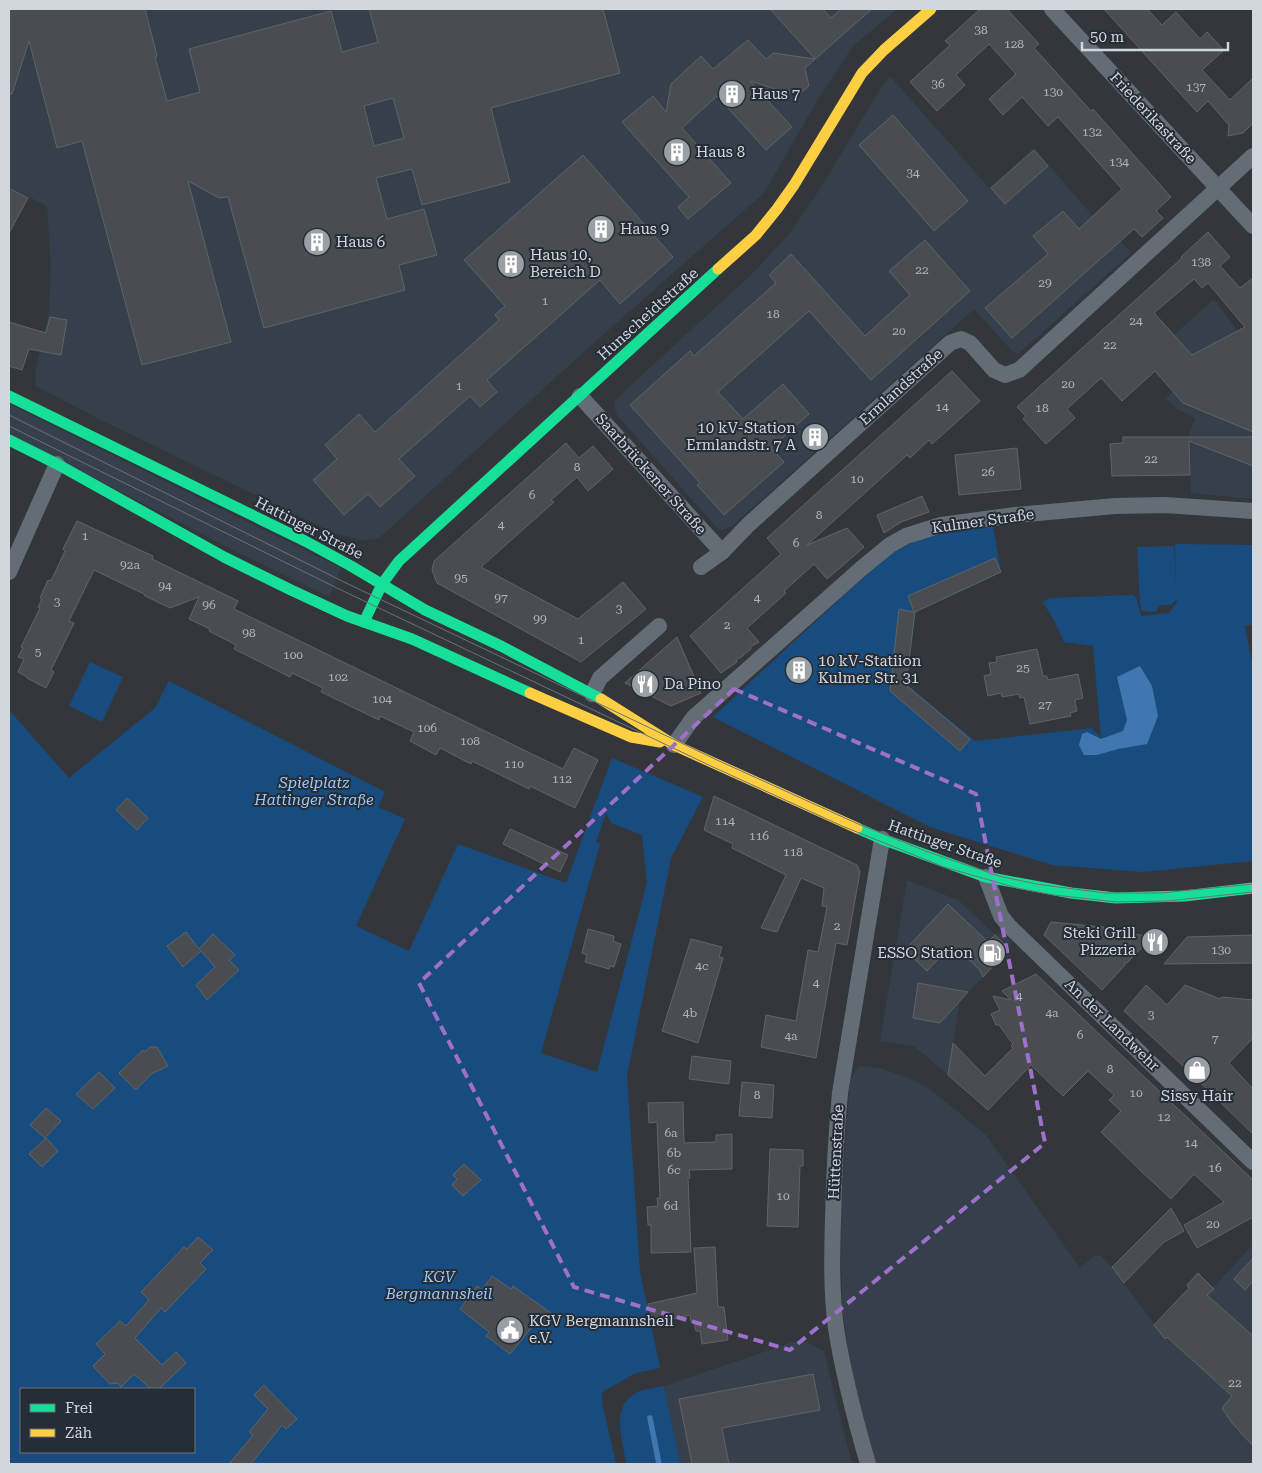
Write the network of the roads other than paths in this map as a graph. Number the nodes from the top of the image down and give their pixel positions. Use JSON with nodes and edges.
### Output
{"nodes":[{"id":1,"x":931,"y":9,"type":"edge"},
{"id":2,"x":1052,"y":9,"type":"edge"},
{"id":3,"x":1253,"y":156,"type":"edge"},
{"id":4,"x":1217,"y":188,"type":"junction"},
{"id":5,"x":1253,"y":226,"type":"edge"},
{"id":6,"x":9,"y":396,"type":"edge"},
{"id":7,"x":580,"y":396,"type":"junction"},
{"id":8,"x":9,"y":440,"type":"edge"},
{"id":9,"x":57,"y":464,"type":"junction"},
{"id":10,"x":1253,"y":511,"type":"edge"},
{"id":11,"x":722,"y":552,"type":"junction"},
{"id":12,"x":700,"y":567,"type":"dead end"},
{"id":13,"x":9,"y":572,"type":"edge"},
{"id":14,"x":382,"y":584,"type":"junction"},
{"id":15,"x":364,"y":622,"type":"junction"},
{"id":16,"x":660,"y":626,"type":"dead end"},
{"id":17,"x":592,"y":694,"type":"junction"},
{"id":18,"x":582,"y":717,"type":"junction"},
{"id":19,"x":674,"y":744,"type":"junction"},
{"id":20,"x":882,"y":839,"type":"junction"},
{"id":21,"x":986,"y":877,"type":"junction"},
{"id":22,"x":1253,"y":888,"type":"edge"},
{"id":23,"x":1253,"y":1162,"type":"edge"},
{"id":24,"x":868,"y":1464,"type":"edge"}],
"edges":[{"from":1,"to":7,"type":"main road","name":"Hunscheidtstraße"},
{"from":2,"to":4,"type":"street","name":"Friederikastraße"},
{"from":3,"to":4,"type":"street"},
{"from":4,"to":5,"type":"street","name":"Friederikastraße"},
{"from":4,"to":11,"type":"street","name":"Ermlandstraße"},
{"from":6,"to":14,"type":"main road","name":"Hattinger Straße"},
{"from":7,"to":11,"type":"street","name":"Saarbrückener Straße"},
{"from":7,"to":14,"type":"main road","name":"Hunscheidtstraße"},
{"from":8,"to":9,"type":"main road","name":"Hattinger Straße"},
{"from":9,"to":13,"type":"street"},
{"from":9,"to":15,"type":"main road","name":"Hattinger Straße"},
{"from":10,"to":19,"type":"street","name":"Kulmer Straße"},
{"from":11,"to":12,"type":"street","name":"Ermlandstraße"},
{"from":14,"to":15,"type":"main road","name":"Hunscheidtstraße"},
{"from":14,"to":17,"type":"main road","name":"Hattinger Straße"},
{"from":15,"to":18,"type":"main road","name":"Hattinger Straße"},
{"from":16,"to":17,"type":"street"},
{"from":17,"to":18,"type":"main road"},
{"from":17,"to":19,"type":"main road","name":"Hattinger Straße"},
{"from":18,"to":19,"type":"main road","name":"Hattinger Straße"},
{"from":19,"to":20,"type":"main road","name":"Hattinger Straße"},
{"from":20,"to":21,"type":"main road","name":"Hattinger Straße"},
{"from":20,"to":24,"type":"street","name":"Hüttenstraße"},
{"from":21,"to":22,"type":"main road","name":"Hattinger Straße"},
{"from":21,"to":23,"type":"street","name":"An der Landwehr"}]}
